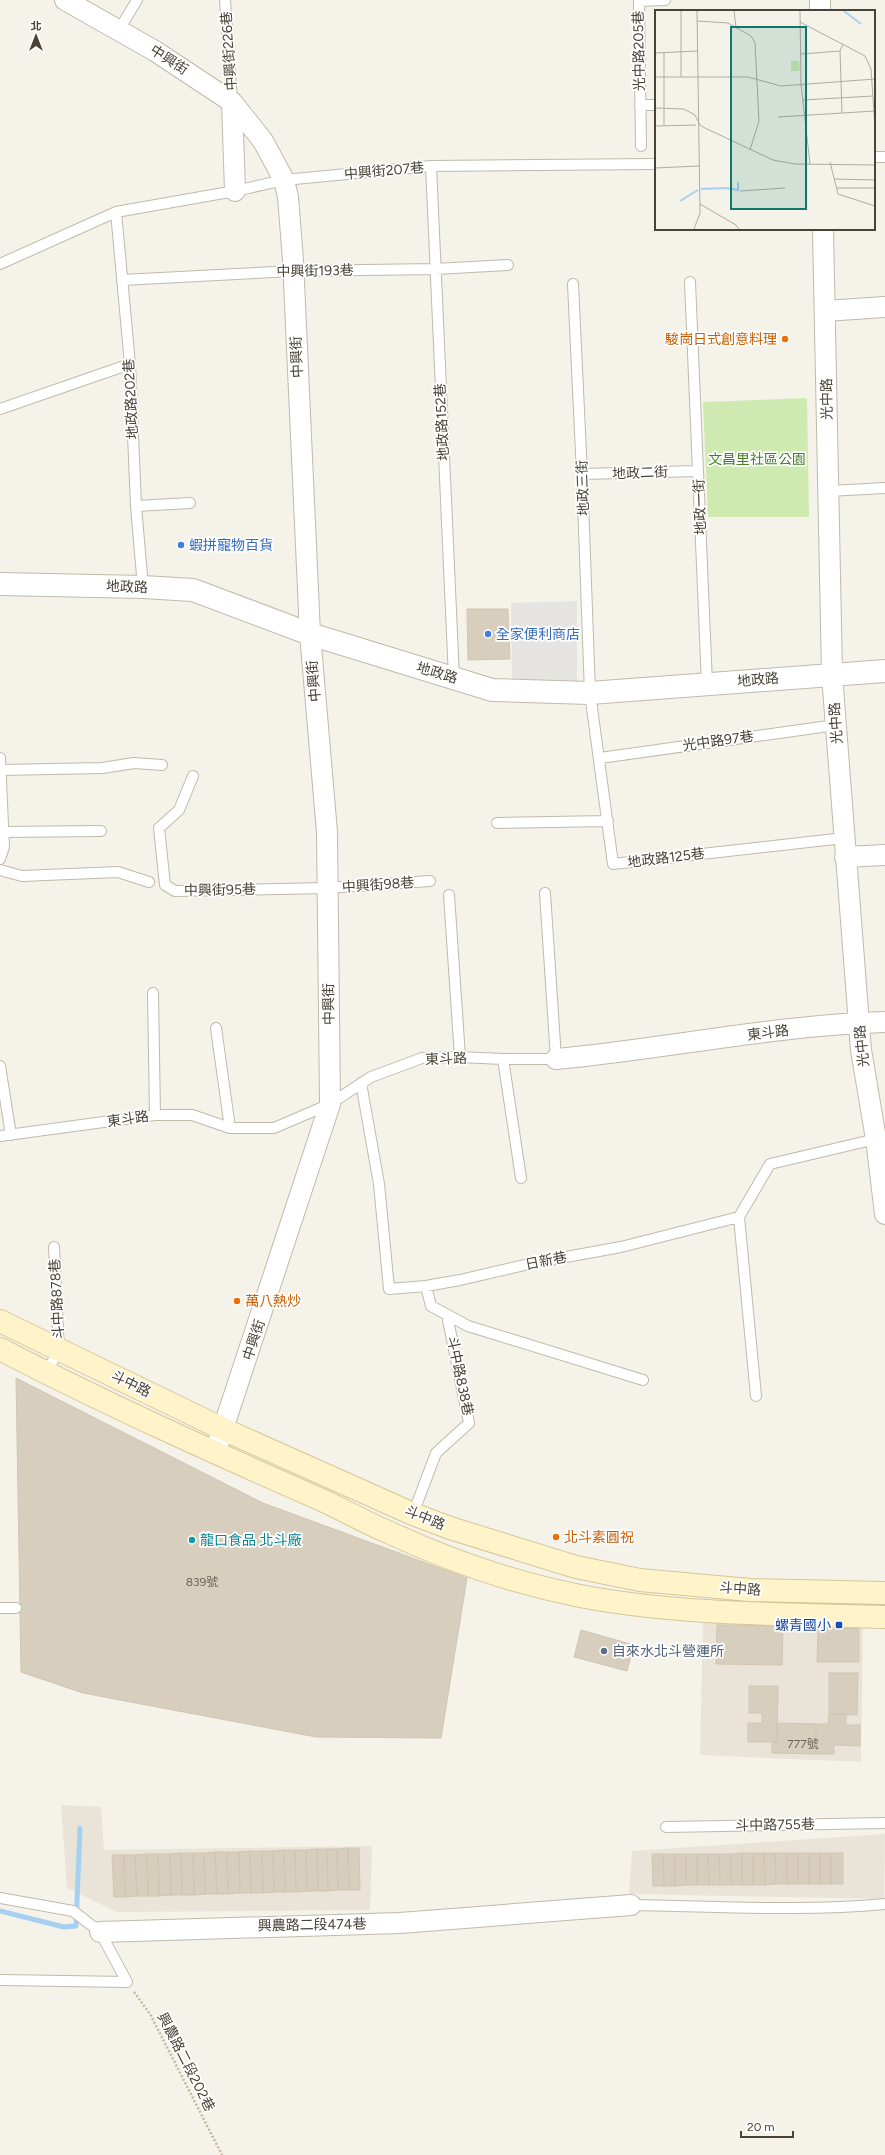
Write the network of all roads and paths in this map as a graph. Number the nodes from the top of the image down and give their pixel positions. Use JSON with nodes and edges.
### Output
{"nodes":[{"id":1,"x":65,"y":0,"type":"edge"},
{"id":2,"x":136,"y":0,"type":"edge"},
{"id":3,"x":225,"y":0,"type":"edge"},
{"id":4,"x":638,"y":0,"type":"edge"},
{"id":5,"x":665,"y":0,"type":"edge"},
{"id":6,"x":119,"y":30,"type":"junction"},
{"id":7,"x":232,"y":102,"type":"junction"},
{"id":8,"x":640,"y":105,"type":"junction"},
{"id":9,"x":655,"y":105,"type":"edge"},
{"id":10,"x":641,"y":146,"type":"dead end"},
{"id":11,"x":655,"y":164,"type":"edge"},
{"id":12,"x":431,"y":166,"type":"junction"},
{"id":13,"x":284,"y":180,"type":"junction"},
{"id":14,"x":235,"y":190,"type":"junction"},
{"id":15,"x":116,"y":212,"type":"junction"},
{"id":16,"x":823,"y":230,"type":"edge"},
{"id":17,"x":0,"y":264,"type":"edge"},
{"id":18,"x":508,"y":265,"type":"dead end"},
{"id":19,"x":435,"y":269,"type":"junction"},
{"id":20,"x":293,"y":271,"type":"junction"},
{"id":21,"x":122,"y":280,"type":"junction"},
{"id":22,"x":690,"y":282,"type":"dead end"},
{"id":23,"x":573,"y":284,"type":"dead end"},
{"id":24,"x":885,"y":308,"type":"edge"},
{"id":25,"x":825,"y":311,"type":"junction"},
{"id":26,"x":130,"y":364,"type":"junction"},
{"id":27,"x":0,"y":409,"type":"edge"},
{"id":28,"x":698,"y":471,"type":"junction"},
{"id":29,"x":582,"y":474,"type":"junction"},
{"id":30,"x":885,"y":488,"type":"edge"},
{"id":31,"x":828,"y":491,"type":"junction"},
{"id":32,"x":190,"y":503,"type":"dead end"},
{"id":33,"x":136,"y":506,"type":"junction"},
{"id":34,"x":0,"y":584,"type":"edge"},
{"id":35,"x":143,"y":587,"type":"junction"},
{"id":36,"x":310,"y":634,"type":"junction"},
{"id":37,"x":885,"y":671,"type":"edge"},
{"id":38,"x":832,"y":674,"type":"junction"},
{"id":39,"x":454,"y":678,"type":"junction"},
{"id":40,"x":707,"y":684,"type":"junction"},
{"id":41,"x":590,"y":693,"type":"junction"},
{"id":42,"x":836,"y":725,"type":"junction"},
{"id":43,"x":0,"y":758,"type":"edge"},
{"id":44,"x":600,"y":758,"type":"junction"},
{"id":45,"x":162,"y":765,"type":"dead end"},
{"id":46,"x":0,"y":770,"type":"edge"},
{"id":47,"x":193,"y":776,"type":"dead end"},
{"id":48,"x":608,"y":821,"type":"junction"},
{"id":49,"x":496,"y":823,"type":"dead end"},
{"id":50,"x":101,"y":831,"type":"dead end"},
{"id":51,"x":3,"y":832,"type":"junction"},
{"id":52,"x":845,"y":848,"type":"junction"},
{"id":53,"x":885,"y":855,"type":"edge"},
{"id":54,"x":0,"y":859,"type":"edge"},
{"id":55,"x":0,"y":870,"type":"edge"},
{"id":56,"x":430,"y":881,"type":"dead end"},
{"id":57,"x":149,"y":882,"type":"dead end"},
{"id":58,"x":327,"y":888,"type":"junction"},
{"id":59,"x":545,"y":893,"type":"dead end"},
{"id":60,"x":449,"y":895,"type":"dead end"},
{"id":61,"x":153,"y":993,"type":"dead end"},
{"id":62,"x":885,"y":1022,"type":"edge"},
{"id":63,"x":859,"y":1023,"type":"junction"},
{"id":64,"x":216,"y":1028,"type":"dead end"},
{"id":65,"x":460,"y":1057,"type":"junction"},
{"id":66,"x":503,"y":1059,"type":"junction"},
{"id":67,"x":556,"y":1059,"type":"junction"},
{"id":68,"x":0,"y":1066,"type":"edge"},
{"id":69,"x":361,"y":1084,"type":"junction"},
{"id":70,"x":330,"y":1104,"type":"junction"},
{"id":71,"x":155,"y":1115,"type":"junction"},
{"id":72,"x":230,"y":1128,"type":"junction"},
{"id":73,"x":11,"y":1135,"type":"junction"},
{"id":74,"x":0,"y":1136,"type":"edge"},
{"id":75,"x":876,"y":1140,"type":"junction"},
{"id":76,"x":521,"y":1178,"type":"dead end"},
{"id":77,"x":885,"y":1214,"type":"edge"},
{"id":78,"x":739,"y":1216,"type":"junction"},
{"id":79,"x":54,"y":1246,"type":"dead end"},
{"id":80,"x":426,"y":1286,"type":"junction"},
{"id":81,"x":447,"y":1315,"type":"junction"},
{"id":82,"x":0,"y":1321,"type":"edge"},
{"id":83,"x":0,"y":1349,"type":"edge"},
{"id":84,"x":59,"y":1350,"type":"junction"},
{"id":85,"x":46,"y":1373,"type":"junction"},
{"id":86,"x":643,"y":1380,"type":"dead end"},
{"id":87,"x":756,"y":1396,"type":"dead end"},
{"id":88,"x":225,"y":1430,"type":"junction"},
{"id":89,"x":216,"y":1454,"type":"junction"},
{"id":90,"x":413,"y":1514,"type":"junction"},
{"id":91,"x":750,"y":1590,"type":"junction"},
{"id":92,"x":885,"y":1593,"type":"edge"},
{"id":93,"x":0,"y":1608,"type":"edge"},
{"id":94,"x":16,"y":1608,"type":"dead end"},
{"id":95,"x":750,"y":1613,"type":"junction"},
{"id":96,"x":885,"y":1617,"type":"edge"},
{"id":97,"x":885,"y":1823,"type":"edge"},
{"id":98,"x":666,"y":1827,"type":"dead end"},
{"id":99,"x":0,"y":1898,"type":"edge"},
{"id":100,"x":885,"y":1904,"type":"edge"},
{"id":101,"x":631,"y":1905,"type":"joint"},
{"id":102,"x":100,"y":1932,"type":"junction"},
{"id":103,"x":0,"y":1980,"type":"edge"},
{"id":104,"x":127,"y":1982,"type":"junction"},
{"id":105,"x":222,"y":2155,"type":"edge"}],
"edges":[{"from":1,"to":6,"type":"street","name":"中興街"},
{"from":2,"to":6,"type":"lane"},
{"from":3,"to":7,"type":"lane","name":"中興街226巷"},
{"from":4,"to":5,"type":"lane","name":"光中路205巷"},
{"from":4,"to":8,"type":"lane","name":"光中路205巷"},
{"from":6,"to":7,"type":"street","name":"中興街"},
{"from":7,"to":13,"type":"street","name":"中興街"},
{"from":7,"to":14,"type":"street"},
{"from":8,"to":9,"type":"lane"},
{"from":8,"to":10,"type":"lane","name":"光中路205巷"},
{"from":11,"to":12,"type":"lane","name":"中興街207巷"},
{"from":12,"to":13,"type":"lane","name":"中興街207巷"},
{"from":12,"to":19,"type":"lane","name":"地政路152巷"},
{"from":13,"to":14,"type":"lane","name":"中興街207巷"},
{"from":13,"to":20,"type":"street","name":"中興街"},
{"from":14,"to":15,"type":"lane","name":"中興街207巷"},
{"from":15,"to":17,"type":"lane","name":"中興街207巷"},
{"from":15,"to":21,"type":"lane","name":"地政路202巷"},
{"from":16,"to":25,"type":"street","name":"光中路"},
{"from":18,"to":19,"type":"lane","name":"中興街193巷"},
{"from":19,"to":20,"type":"lane","name":"中興街193巷"},
{"from":19,"to":39,"type":"lane","name":"地政路152巷"},
{"from":20,"to":21,"type":"lane","name":"中興街193巷"},
{"from":20,"to":36,"type":"street","name":"中興街"},
{"from":21,"to":26,"type":"lane","name":"地政路202巷"},
{"from":22,"to":28,"type":"lane","name":"地政一街"},
{"from":23,"to":29,"type":"lane","name":"地政三街"},
{"from":24,"to":25,"type":"street"},
{"from":25,"to":31,"type":"street","name":"光中路"},
{"from":26,"to":27,"type":"lane"},
{"from":26,"to":33,"type":"lane","name":"地政路202巷"},
{"from":28,"to":29,"type":"lane","name":"地政二街"},
{"from":28,"to":40,"type":"lane","name":"地政一街"},
{"from":29,"to":41,"type":"lane","name":"地政三街"},
{"from":30,"to":31,"type":"lane"},
{"from":31,"to":38,"type":"street","name":"光中路"},
{"from":32,"to":33,"type":"lane"},
{"from":33,"to":35,"type":"lane","name":"地政路202巷"},
{"from":34,"to":35,"type":"street","name":"地政路"},
{"from":35,"to":36,"type":"street","name":"地政路"},
{"from":36,"to":39,"type":"street","name":"地政路"},
{"from":36,"to":58,"type":"street","name":"中興街"},
{"from":37,"to":38,"type":"street","name":"地政路"},
{"from":38,"to":40,"type":"street","name":"地政路"},
{"from":38,"to":42,"type":"street","name":"光中路"},
{"from":39,"to":41,"type":"street","name":"地政路"},
{"from":40,"to":41,"type":"street","name":"地政路"},
{"from":41,"to":44,"type":"lane","name":"地政路125巷"},
{"from":42,"to":44,"type":"lane","name":"光中路97巷"},
{"from":42,"to":52,"type":"street","name":"光中路"},
{"from":43,"to":46,"type":"lane"},
{"from":44,"to":48,"type":"lane","name":"地政路125巷"},
{"from":45,"to":46,"type":"lane"},
{"from":46,"to":51,"type":"lane"},
{"from":47,"to":58,"type":"lane","name":"中興街95巷"},
{"from":48,"to":49,"type":"lane"},
{"from":48,"to":52,"type":"lane","name":"地政路125巷"},
{"from":50,"to":51,"type":"lane"},
{"from":51,"to":54,"type":"lane"},
{"from":52,"to":53,"type":"street"},
{"from":52,"to":63,"type":"street","name":"光中路"},
{"from":55,"to":57,"type":"lane"},
{"from":56,"to":58,"type":"lane","name":"中興街98巷"},
{"from":58,"to":70,"type":"street","name":"中興街"},
{"from":59,"to":67,"type":"lane"},
{"from":60,"to":65,"type":"lane"},
{"from":61,"to":71,"type":"lane"},
{"from":62,"to":63,"type":"street","name":"東斗路"},
{"from":63,"to":67,"type":"street","name":"東斗路"},
{"from":63,"to":75,"type":"street","name":"光中路"},
{"from":64,"to":72,"type":"lane"},
{"from":65,"to":66,"type":"lane","name":"東斗路"},
{"from":65,"to":69,"type":"lane","name":"東斗路"},
{"from":66,"to":67,"type":"lane","name":"東斗路"},
{"from":66,"to":76,"type":"lane"},
{"from":68,"to":73,"type":"lane"},
{"from":69,"to":70,"type":"lane","name":"東斗路"},
{"from":69,"to":80,"type":"lane","name":"日新巷"},
{"from":70,"to":72,"type":"lane","name":"東斗路"},
{"from":70,"to":88,"type":"street","name":"中興街"},
{"from":71,"to":72,"type":"lane","name":"東斗路"},
{"from":71,"to":73,"type":"lane","name":"東斗路"},
{"from":73,"to":74,"type":"lane","name":"東斗路"},
{"from":75,"to":77,"type":"street","name":"光中路"},
{"from":75,"to":78,"type":"lane"},
{"from":78,"to":80,"type":"lane","name":"日新巷"},
{"from":78,"to":87,"type":"lane"},
{"from":79,"to":84,"type":"lane","name":"斗中路878巷"},
{"from":80,"to":81,"type":"lane","name":"斗中路838巷"},
{"from":81,"to":86,"type":"lane","name":"斗中路838巷"},
{"from":81,"to":90,"type":"lane","name":"斗中路838巷"},
{"from":82,"to":84,"type":"main road","name":"斗中路"},
{"from":83,"to":85,"type":"main road","name":"斗中路"},
{"from":84,"to":85,"type":"lane","name":"斗中路878巷"},
{"from":84,"to":88,"type":"main road","name":"斗中路"},
{"from":85,"to":89,"type":"main road","name":"斗中路"},
{"from":88,"to":89,"type":"street","name":"中興街"},
{"from":88,"to":90,"type":"main road","name":"斗中路"},
{"from":89,"to":95,"type":"main road","name":"斗中路"},
{"from":90,"to":91,"type":"main road","name":"斗中路"},
{"from":91,"to":92,"type":"main road","name":"斗中路"},
{"from":91,"to":95,"type":"main road"},
{"from":93,"to":94,"type":"lane"},
{"from":95,"to":96,"type":"main road","name":"斗中路"},
{"from":97,"to":98,"type":"lane","name":"斗中路755巷"},
{"from":99,"to":102,"type":"lane"},
{"from":100,"to":101,"type":"lane"},
{"from":101,"to":102,"type":"street","name":"興農路二段474巷"},
{"from":102,"to":104,"type":"lane"},
{"from":103,"to":104,"type":"lane"},
{"from":104,"to":105,"type":"path","name":"興農路二段202巷"}]}
